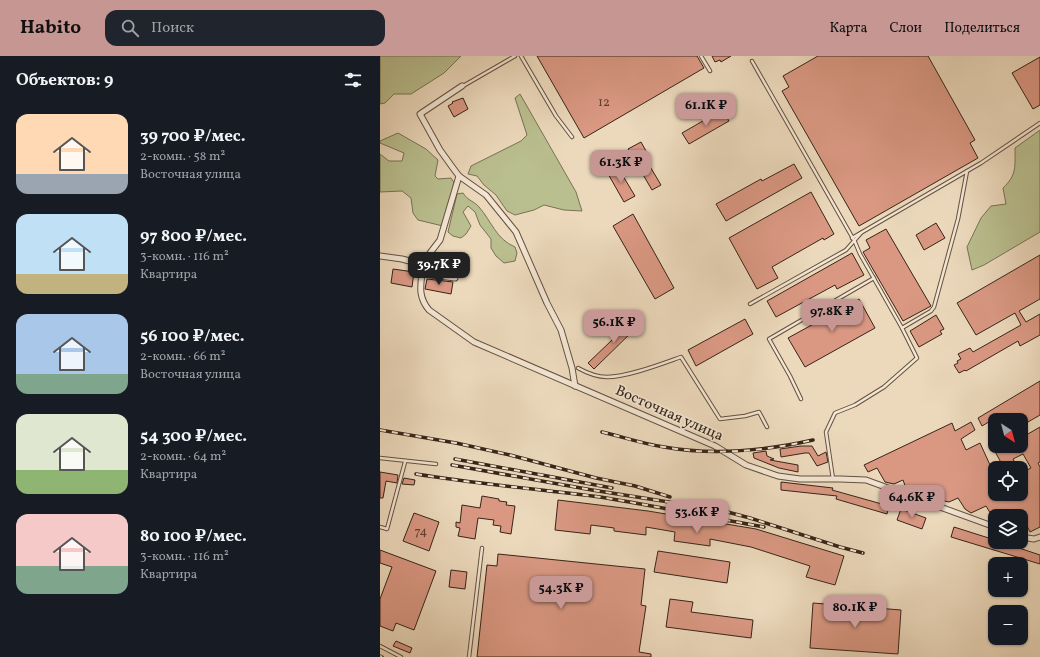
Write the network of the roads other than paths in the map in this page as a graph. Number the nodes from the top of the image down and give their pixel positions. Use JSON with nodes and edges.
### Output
{"nodes":[{"id":1,"x":515,"y":56,"type":"edge"},
{"id":2,"x":521,"y":56,"type":"edge"},
{"id":3,"x":701,"y":56,"type":"edge"},
{"id":4,"x":752,"y":61,"type":"dead end"},
{"id":5,"x":710,"y":71,"type":"dead end"},
{"id":6,"x":462,"y":86,"type":"joint"},
{"id":7,"x":1040,"y":123,"type":"edge"},
{"id":8,"x":572,"y":138,"type":"dead end"},
{"id":9,"x":967,"y":171,"type":"junction"},
{"id":10,"x":460,"y":176,"type":"junction"},
{"id":11,"x":863,"y":232,"type":"junction"},
{"id":12,"x":852,"y":238,"type":"junction"},
{"id":13,"x":855,"y":242,"type":"junction"},
{"id":14,"x":380,"y":256,"type":"edge"},
{"id":15,"x":424,"y":265,"type":"junction"},
{"id":16,"x":422,"y":274,"type":"junction"},
{"id":17,"x":455,"y":278,"type":"dead end"},
{"id":18,"x":874,"y":278,"type":"junction"},
{"id":19,"x":750,"y":304,"type":"dead end"},
{"id":20,"x":902,"y":328,"type":"junction"},
{"id":21,"x":578,"y":368,"type":"dead end"},
{"id":22,"x":575,"y":386,"type":"junction"},
{"id":23,"x":801,"y":399,"type":"dead end"},
{"id":24,"x":767,"y":427,"type":"dead end"},
{"id":25,"x":380,"y":458,"type":"edge"},
{"id":26,"x":405,"y":462,"type":"junction"},
{"id":27,"x":436,"y":464,"type":"dead end"},
{"id":28,"x":834,"y":479,"type":"junction"},
{"id":29,"x":988,"y":524,"type":"edge"},
{"id":30,"x":380,"y":527,"type":"edge"},
{"id":31,"x":1040,"y":537,"type":"edge"},
{"id":32,"x":1028,"y":538,"type":"edge"},
{"id":33,"x":482,"y":548,"type":"dead end"},
{"id":34,"x":380,"y":646,"type":"edge"},
{"id":35,"x":401,"y":657,"type":"edge"},
{"id":36,"x":469,"y":657,"type":"edge"}],
"edges":[{"from":1,"to":6,"type":"lane"},
{"from":2,"to":8,"type":"lane"},
{"from":3,"to":5,"type":"lane"},
{"from":4,"to":12,"type":"lane"},
{"from":6,"to":10,"type":"street"},
{"from":7,"to":9,"type":"lane"},
{"from":9,"to":11,"type":"lane"},
{"from":9,"to":20,"type":"lane"},
{"from":10,"to":15,"type":"street","name":"Восточная улица"},
{"from":10,"to":22,"type":"street"},
{"from":11,"to":12,"type":"lane"},
{"from":11,"to":13,"type":"lane"},
{"from":12,"to":13,"type":"lane"},
{"from":13,"to":18,"type":"lane"},
{"from":13,"to":19,"type":"lane"},
{"from":14,"to":15,"type":"street"},
{"from":15,"to":16,"type":"street","name":"Восточная улица"},
{"from":16,"to":17,"type":"street"},
{"from":16,"to":22,"type":"street","name":"Восточная улица"},
{"from":18,"to":20,"type":"lane"},
{"from":18,"to":23,"type":"lane"},
{"from":20,"to":28,"type":"lane"},
{"from":21,"to":24,"type":"lane"},
{"from":22,"to":28,"type":"street","name":"Восточная улица"},
{"from":25,"to":26,"type":"lane"},
{"from":26,"to":27,"type":"lane"},
{"from":26,"to":30,"type":"lane"},
{"from":28,"to":29,"type":"street","name":"Восточная улица"},
{"from":31,"to":32,"type":"street"},
{"from":33,"to":36,"type":"lane"},
{"from":34,"to":35,"type":"lane"}]}
